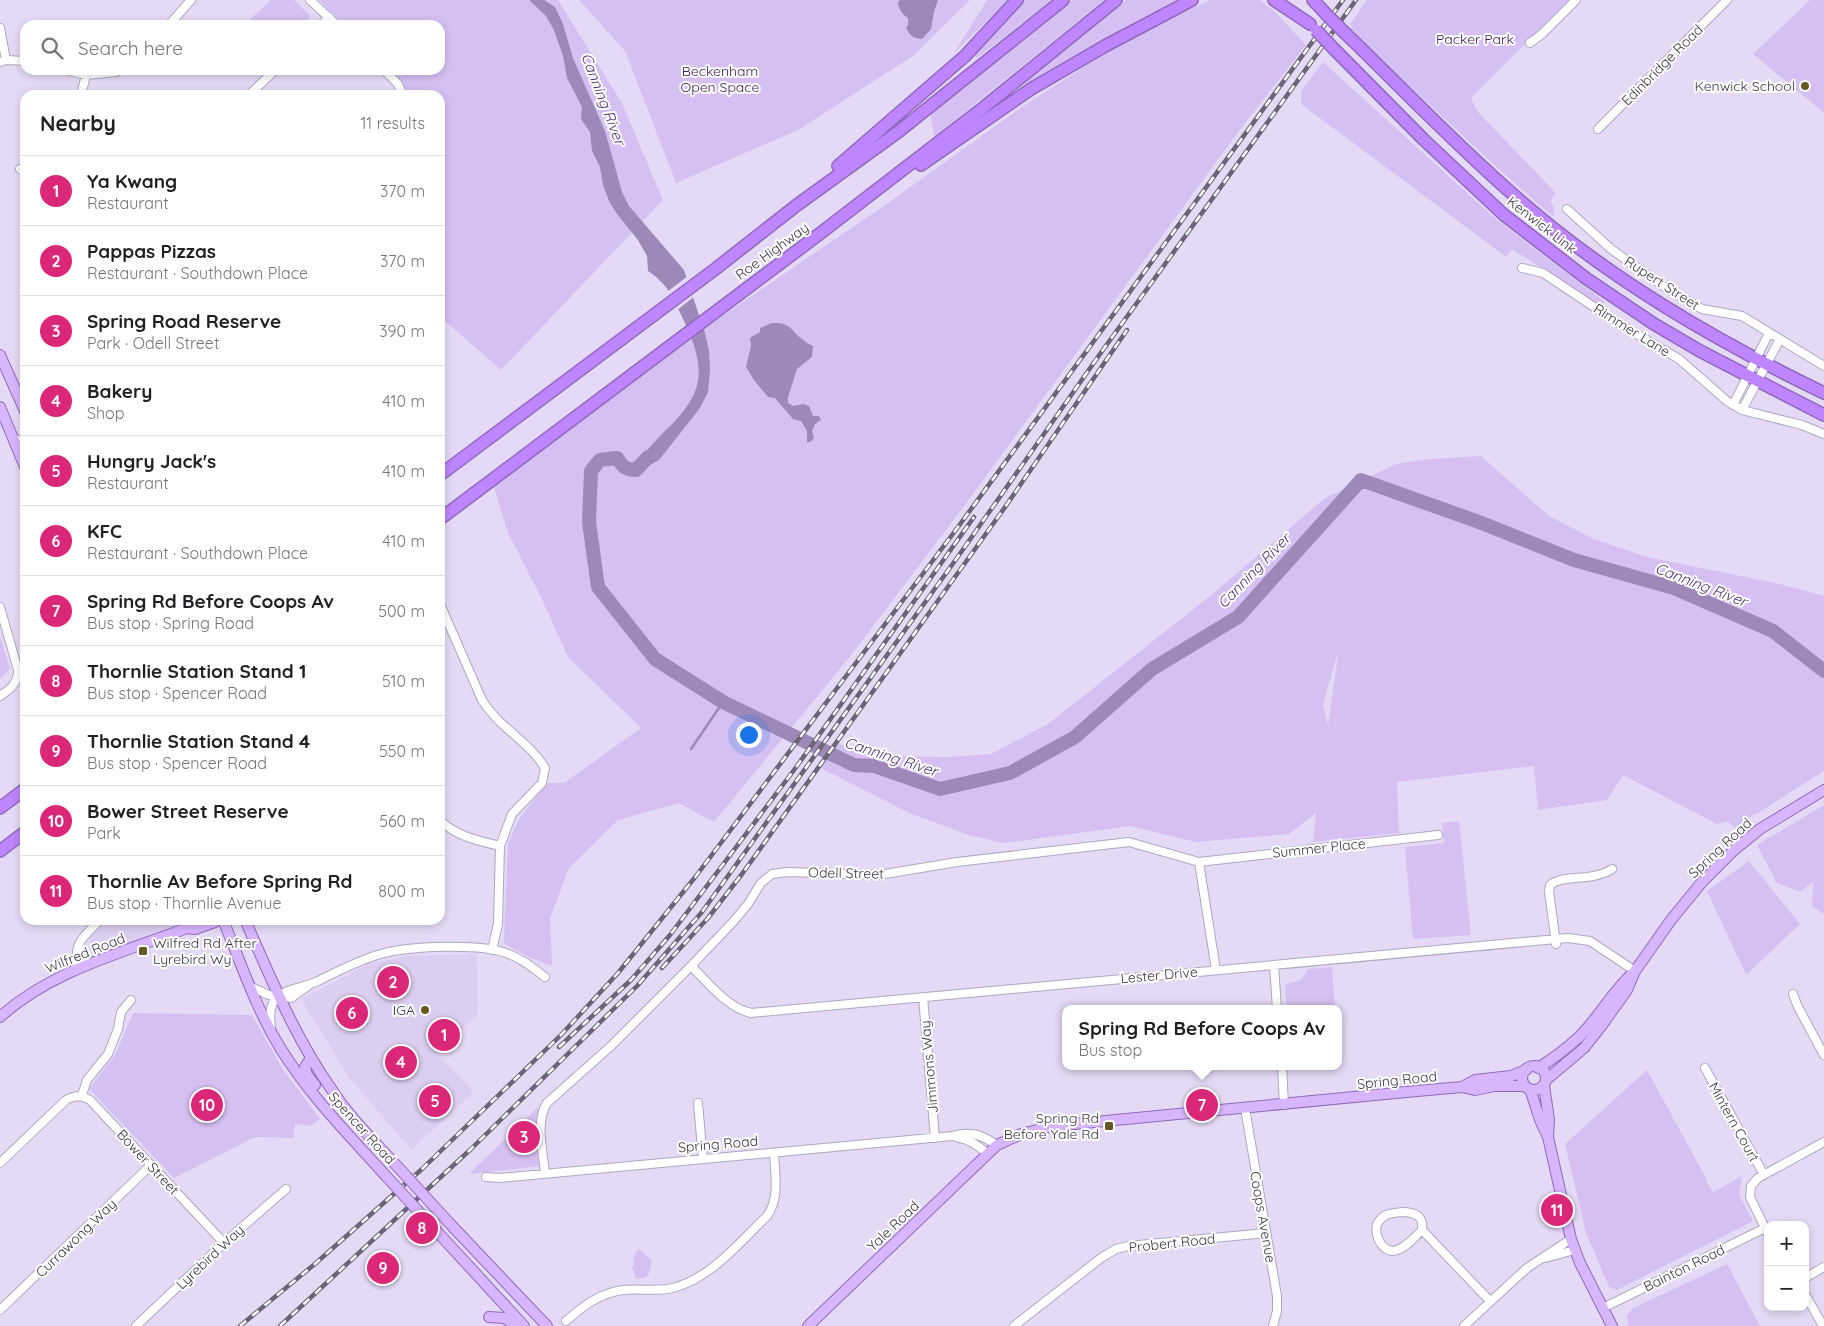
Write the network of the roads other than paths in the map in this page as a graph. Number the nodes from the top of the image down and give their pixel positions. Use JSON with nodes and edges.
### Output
{"nodes":[{"id":1,"x":191,"y":0,"type":"edge"},
{"id":2,"x":310,"y":0,"type":"edge"},
{"id":3,"x":1017,"y":0,"type":"edge"},
{"id":4,"x":1064,"y":0,"type":"edge"},
{"id":5,"x":1116,"y":0,"type":"edge"},
{"id":6,"x":1192,"y":0,"type":"edge"},
{"id":7,"x":1200,"y":0,"type":"edge"},
{"id":8,"x":1274,"y":0,"type":"edge"},
{"id":9,"x":1286,"y":0,"type":"edge"},
{"id":10,"x":1313,"y":0,"type":"edge"},
{"id":11,"x":1576,"y":0,"type":"edge"},
{"id":12,"x":1727,"y":0,"type":"edge"},
{"id":13,"x":1169,"y":13,"type":"junction"},
{"id":14,"x":329,"y":17,"type":"junction"},
{"id":15,"x":173,"y":20,"type":"edge"},
{"id":16,"x":326,"y":20,"type":"edge"},
{"id":17,"x":332,"y":20,"type":"edge"},
{"id":18,"x":1313,"y":27,"type":"junction"},
{"id":19,"x":0,"y":28,"type":"edge"},
{"id":20,"x":1530,"y":43,"type":"dead end"},
{"id":21,"x":3,"y":61,"type":"edge"},
{"id":22,"x":20,"y":61,"type":"edge"},
{"id":23,"x":86,"y":75,"type":"edge"},
{"id":24,"x":270,"y":75,"type":"edge"},
{"id":25,"x":389,"y":75,"type":"edge"},
{"id":26,"x":82,"y":90,"type":"edge"},
{"id":27,"x":254,"y":90,"type":"edge"},
{"id":28,"x":401,"y":90,"type":"edge"},
{"id":29,"x":1598,"y":129,"type":"dead end"},
{"id":30,"x":797,"y":205,"type":"junction"},
{"id":31,"x":1567,"y":209,"type":"dead end"},
{"id":32,"x":822,"y":232,"type":"junction"},
{"id":33,"x":1522,"y":268,"type":"dead end"},
{"id":34,"x":1770,"y":333,"type":"junction"},
{"id":35,"x":1780,"y":339,"type":"junction"},
{"id":36,"x":0,"y":355,"type":"edge"},
{"id":37,"x":1762,"y":362,"type":"junction"},
{"id":38,"x":1824,"y":366,"type":"edge"},
{"id":39,"x":1753,"y":379,"type":"junction"},
{"id":40,"x":1824,"y":393,"type":"edge"},
{"id":41,"x":20,"y":400,"type":"edge"},
{"id":42,"x":1733,"y":405,"type":"junction"},
{"id":43,"x":0,"y":407,"type":"edge"},
{"id":44,"x":1742,"y":410,"type":"junction"},
{"id":45,"x":1824,"y":415,"type":"edge"},
{"id":46,"x":1824,"y":434,"type":"edge"},
{"id":47,"x":11,"y":436,"type":"junction"},
{"id":48,"x":20,"y":441,"type":"edge"},
{"id":49,"x":20,"y":456,"type":"edge"},
{"id":50,"x":445,"y":471,"type":"edge"},
{"id":51,"x":445,"y":515,"type":"edge"},
{"id":52,"x":0,"y":607,"type":"edge"},
{"id":53,"x":445,"y":615,"type":"edge"},
{"id":54,"x":0,"y":696,"type":"edge"},
{"id":55,"x":1824,"y":790,"type":"edge"},
{"id":56,"x":20,"y":793,"type":"edge"},
{"id":57,"x":0,"y":808,"type":"edge"},
{"id":58,"x":445,"y":824,"type":"edge"},
{"id":59,"x":1438,"y":835,"type":"dead end"},
{"id":60,"x":20,"y":836,"type":"edge"},
{"id":61,"x":500,"y":846,"type":"junction"},
{"id":62,"x":0,"y":851,"type":"edge"},
{"id":63,"x":1199,"y":862,"type":"junction"},
{"id":64,"x":1612,"y":869,"type":"dead end"},
{"id":65,"x":95,"y":925,"type":"edge"},
{"id":66,"x":189,"y":925,"type":"edge"},
{"id":67,"x":205,"y":925,"type":"edge"},
{"id":68,"x":224,"y":925,"type":"edge"},
{"id":69,"x":248,"y":925,"type":"edge"},
{"id":70,"x":187,"y":928,"type":"junction"},
{"id":71,"x":1556,"y":941,"type":"junction"},
{"id":72,"x":492,"y":950,"type":"junction"},
{"id":73,"x":1274,"y":965,"type":"junction"},
{"id":74,"x":691,"y":966,"type":"junction"},
{"id":75,"x":82,"y":967,"type":"junction"},
{"id":76,"x":1216,"y":970,"type":"junction"},
{"id":77,"x":1635,"y":971,"type":"junction"},
{"id":78,"x":545,"y":977,"type":"dead end"},
{"id":79,"x":251,"y":986,"type":"junction"},
{"id":80,"x":1792,"y":994,"type":"dead end"},
{"id":81,"x":279,"y":996,"type":"junction"},
{"id":82,"x":923,"y":997,"type":"junction"},
{"id":83,"x":131,"y":1000,"type":"dead end"},
{"id":84,"x":1277,"y":1005,"type":"edge"},
{"id":85,"x":0,"y":1017,"type":"edge"},
{"id":86,"x":272,"y":1034,"type":"junction"},
{"id":87,"x":1824,"y":1055,"type":"edge"},
{"id":88,"x":311,"y":1058,"type":"junction"},
{"id":89,"x":1538,"y":1068,"type":"junction"},
{"id":90,"x":1705,"y":1068,"type":"dead end"},
{"id":91,"x":1282,"y":1070,"type":"edge"},
{"id":92,"x":1526,"y":1070,"type":"junction"},
{"id":93,"x":1545,"y":1082,"type":"junction"},
{"id":94,"x":1462,"y":1087,"type":"junction"},
{"id":95,"x":1528,"y":1088,"type":"junction"},
{"id":96,"x":82,"y":1095,"type":"junction"},
{"id":97,"x":698,"y":1102,"type":"dead end"},
{"id":98,"x":1284,"y":1105,"type":"junction"},
{"id":99,"x":1245,"y":1108,"type":"junction"},
{"id":100,"x":346,"y":1133,"type":"junction"},
{"id":101,"x":952,"y":1136,"type":"junction"},
{"id":102,"x":1548,"y":1137,"type":"junction"},
{"id":103,"x":935,"y":1138,"type":"junction"},
{"id":104,"x":1824,"y":1142,"type":"edge"},
{"id":105,"x":996,"y":1145,"type":"junction"},
{"id":106,"x":774,"y":1153,"type":"junction"},
{"id":107,"x":987,"y":1153,"type":"junction"},
{"id":108,"x":703,"y":1159,"type":"junction"},
{"id":109,"x":0,"y":1163,"type":"edge"},
{"id":110,"x":151,"y":1166,"type":"junction"},
{"id":111,"x":545,"y":1173,"type":"junction"},
{"id":112,"x":1764,"y":1175,"type":"junction"},
{"id":113,"x":486,"y":1177,"type":"dead end"},
{"id":114,"x":286,"y":1189,"type":"dead end"},
{"id":115,"x":1764,"y":1226,"type":"edge"},
{"id":116,"x":1422,"y":1230,"type":"junction"},
{"id":117,"x":1764,"y":1231,"type":"edge"},
{"id":118,"x":1266,"y":1233,"type":"junction"},
{"id":119,"x":1571,"y":1239,"type":"junction"},
{"id":120,"x":224,"y":1243,"type":"junction"},
{"id":121,"x":1574,"y":1250,"type":"junction"},
{"id":122,"x":1538,"y":1260,"type":"junction"},
{"id":123,"x":1824,"y":1267,"type":"edge"},
{"id":124,"x":1809,"y":1276,"type":"edge"},
{"id":125,"x":1490,"y":1301,"type":"junction"},
{"id":126,"x":1809,"y":1301,"type":"edge"},
{"id":127,"x":1603,"y":1308,"type":"junction"},
{"id":128,"x":0,"y":1310,"type":"edge"},
{"id":129,"x":488,"y":1317,"type":"dead end"},
{"id":130,"x":566,"y":1321,"type":"dead end"},
{"id":131,"x":136,"y":1326,"type":"edge"},
{"id":132,"x":518,"y":1326,"type":"edge"},
{"id":133,"x":524,"y":1326,"type":"edge"},
{"id":134,"x":547,"y":1326,"type":"edge"},
{"id":135,"x":808,"y":1326,"type":"edge"},
{"id":136,"x":1014,"y":1326,"type":"edge"},
{"id":137,"x":1273,"y":1326,"type":"edge"},
{"id":138,"x":1464,"y":1326,"type":"edge"},
{"id":139,"x":1612,"y":1326,"type":"edge"},
{"id":140,"x":1823,"y":1326,"type":"edge"}],
"edges":[{"from":1,"to":15,"type":"street"},
{"from":2,"to":14,"type":"street"},
{"from":3,"to":30,"type":"highway"},
{"from":4,"to":30,"type":"highway","name":"Roe Highway"},
{"from":5,"to":32,"type":"highway","name":"Roe Highway"},
{"from":6,"to":13,"type":"highway"},
{"from":7,"to":13,"type":"highway"},
{"from":8,"to":18,"type":"highway"},
{"from":9,"to":18,"type":"highway","name":"Kenwick Link"},
{"from":10,"to":37,"type":"highway","name":"Kenwick Link","bridge":true},
{"from":11,"to":20,"type":"street"},
{"from":12,"to":29,"type":"street","name":"Edinbridge Road"},
{"from":13,"to":32,"type":"highway"},
{"from":14,"to":16,"type":"street"},
{"from":14,"to":17,"type":"street"},
{"from":18,"to":39,"type":"highway","name":"Kenwick Link","bridge":true},
{"from":19,"to":21,"type":"street"},
{"from":21,"to":22,"type":"street"},
{"from":23,"to":26,"type":"street"},
{"from":24,"to":27,"type":"street"},
{"from":25,"to":28,"type":"street"},
{"from":30,"to":50,"type":"highway","name":"Roe Highway"},
{"from":31,"to":34,"type":"street","name":"Rupert Street"},
{"from":32,"to":51,"type":"highway","name":"Roe Highway"},
{"from":33,"to":42,"type":"street","name":"Rimmer Lane"},
{"from":34,"to":35,"type":"street","name":"Rupert Street"},
{"from":34,"to":37,"type":"street"},
{"from":35,"to":37,"type":"street"},
{"from":35,"to":38,"type":"street","name":"Rupert Street"},
{"from":36,"to":41,"type":"main road"},
{"from":37,"to":39,"type":"street"},
{"from":37,"to":40,"type":"highway","name":"Kenwick Link"},
{"from":39,"to":42,"type":"street"},
{"from":39,"to":44,"type":"street"},
{"from":39,"to":45,"type":"highway","name":"Kenwick Link"},
{"from":42,"to":44,"type":"street","name":"Rimmer Lane"},
{"from":43,"to":47,"type":"main road"},
{"from":44,"to":46,"type":"street","name":"Rimmer Lane"},
{"from":47,"to":48,"type":"street"},
{"from":47,"to":49,"type":"main road"},
{"from":52,"to":54,"type":"street"},
{"from":53,"to":61,"type":"street"},
{"from":55,"to":77,"type":"main road","name":"Spring Road"},
{"from":56,"to":57,"type":"highway"},
{"from":58,"to":61,"type":"street"},
{"from":59,"to":63,"type":"street","name":"Summer Place"},
{"from":60,"to":62,"type":"highway"},
{"from":61,"to":72,"type":"street"},
{"from":63,"to":74,"type":"street","name":"Odell Street"},
{"from":63,"to":76,"type":"street"},
{"from":64,"to":71,"type":"street"},
{"from":65,"to":75,"type":"street"},
{"from":66,"to":70,"type":"main road","name":"Wilfred Road"},
{"from":67,"to":70,"type":"main road","name":"Wilfred Road"},
{"from":68,"to":79,"type":"main road","name":"Spencer Road"},
{"from":69,"to":81,"type":"main road","name":"Spencer Road"},
{"from":70,"to":75,"type":"main road","name":"Wilfred Road"},
{"from":71,"to":73,"type":"street","name":"Lester Drive"},
{"from":71,"to":77,"type":"street","name":"Lester Drive"},
{"from":72,"to":78,"type":"street"},
{"from":72,"to":81,"type":"street"},
{"from":73,"to":76,"type":"street","name":"Lester Drive"},
{"from":73,"to":84,"type":"street"},
{"from":74,"to":82,"type":"street","name":"Lester Drive"},
{"from":74,"to":111,"type":"street","name":"Odell Street"},
{"from":75,"to":85,"type":"main road","name":"Wilfred Road"},
{"from":76,"to":82,"type":"street","name":"Lester Drive"},
{"from":77,"to":89,"type":"main road","name":"Spring Road"},
{"from":77,"to":93,"type":"main road","name":"Spring Road"},
{"from":79,"to":81,"type":"street"},
{"from":79,"to":86,"type":"main road","name":"Spencer Road"},
{"from":80,"to":87,"type":"street"},
{"from":81,"to":86,"type":"street"},
{"from":81,"to":88,"type":"main road","name":"Spencer Road"},
{"from":82,"to":103,"type":"street","name":"Jimmons Way"},
{"from":83,"to":96,"type":"street"},
{"from":86,"to":100,"type":"main road","name":"Spencer Road"},
{"from":88,"to":100,"type":"main road"},
{"from":88,"to":134,"type":"main road","name":"Spencer Road","bridge":true},
{"from":89,"to":92,"type":"main road","name":"Spring Road"},
{"from":89,"to":93,"type":"main road"},
{"from":90,"to":112,"type":"street","name":"Mintern Court"},
{"from":91,"to":98,"type":"street"},
{"from":92,"to":94,"type":"main road","name":"Spring Road"},
{"from":92,"to":95,"type":"main road"},
{"from":93,"to":95,"type":"main road","name":"Spring Road"},
{"from":93,"to":102,"type":"main road"},
{"from":94,"to":95,"type":"main road","name":"Spring Road"},
{"from":94,"to":98,"type":"main road","name":"Spring Road"},
{"from":95,"to":102,"type":"main road"},
{"from":96,"to":109,"type":"street"},
{"from":96,"to":110,"type":"street","name":"Bower Street"},
{"from":97,"to":108,"type":"street"},
{"from":98,"to":99,"type":"main road","name":"Spring Road"},
{"from":99,"to":105,"type":"main road","name":"Spring Road"},
{"from":99,"to":118,"type":"street","name":"Coops Avenue"},
{"from":100,"to":133,"type":"main road","name":"Spencer Road","bridge":true},
{"from":101,"to":103,"type":"street","name":"Spring Road"},
{"from":101,"to":105,"type":"street","name":"Spring Road"},
{"from":101,"to":107,"type":"street","name":"Spring Road"},
{"from":102,"to":119,"type":"main road"},
{"from":103,"to":106,"type":"street","name":"Spring Road"},
{"from":104,"to":112,"type":"street"},
{"from":105,"to":107,"type":"main road","name":"Yale Road"},
{"from":106,"to":108,"type":"street","name":"Spring Road"},
{"from":106,"to":130,"type":"street"},
{"from":107,"to":135,"type":"main road","name":"Yale Road"},
{"from":108,"to":111,"type":"street","name":"Spring Road"},
{"from":110,"to":120,"type":"street","name":"Bower Street"},
{"from":110,"to":128,"type":"street","name":"Currawong Way"},
{"from":111,"to":113,"type":"street","name":"Spring Road"},
{"from":112,"to":115,"type":"street"},
{"from":114,"to":120,"type":"street","name":"Lyrebird Way"},
{"from":116,"to":116,"type":"street"},
{"from":116,"to":125,"type":"street"},
{"from":117,"to":127,"type":"street","name":"Bainton Road"},
{"from":118,"to":136,"type":"street","name":"Probert Road"},
{"from":118,"to":137,"type":"street","name":"Coops Avenue"},
{"from":119,"to":121,"type":"main road"},
{"from":119,"to":122,"type":"street"},
{"from":120,"to":131,"type":"street","name":"Lyrebird Way"},
{"from":121,"to":122,"type":"street"},
{"from":121,"to":127,"type":"main road"},
{"from":122,"to":125,"type":"street"},
{"from":123,"to":124,"type":"street"},
{"from":125,"to":138,"type":"street"},
{"from":126,"to":140,"type":"street"},
{"from":127,"to":139,"type":"main road"},
{"from":129,"to":132,"type":"main road"}]}
